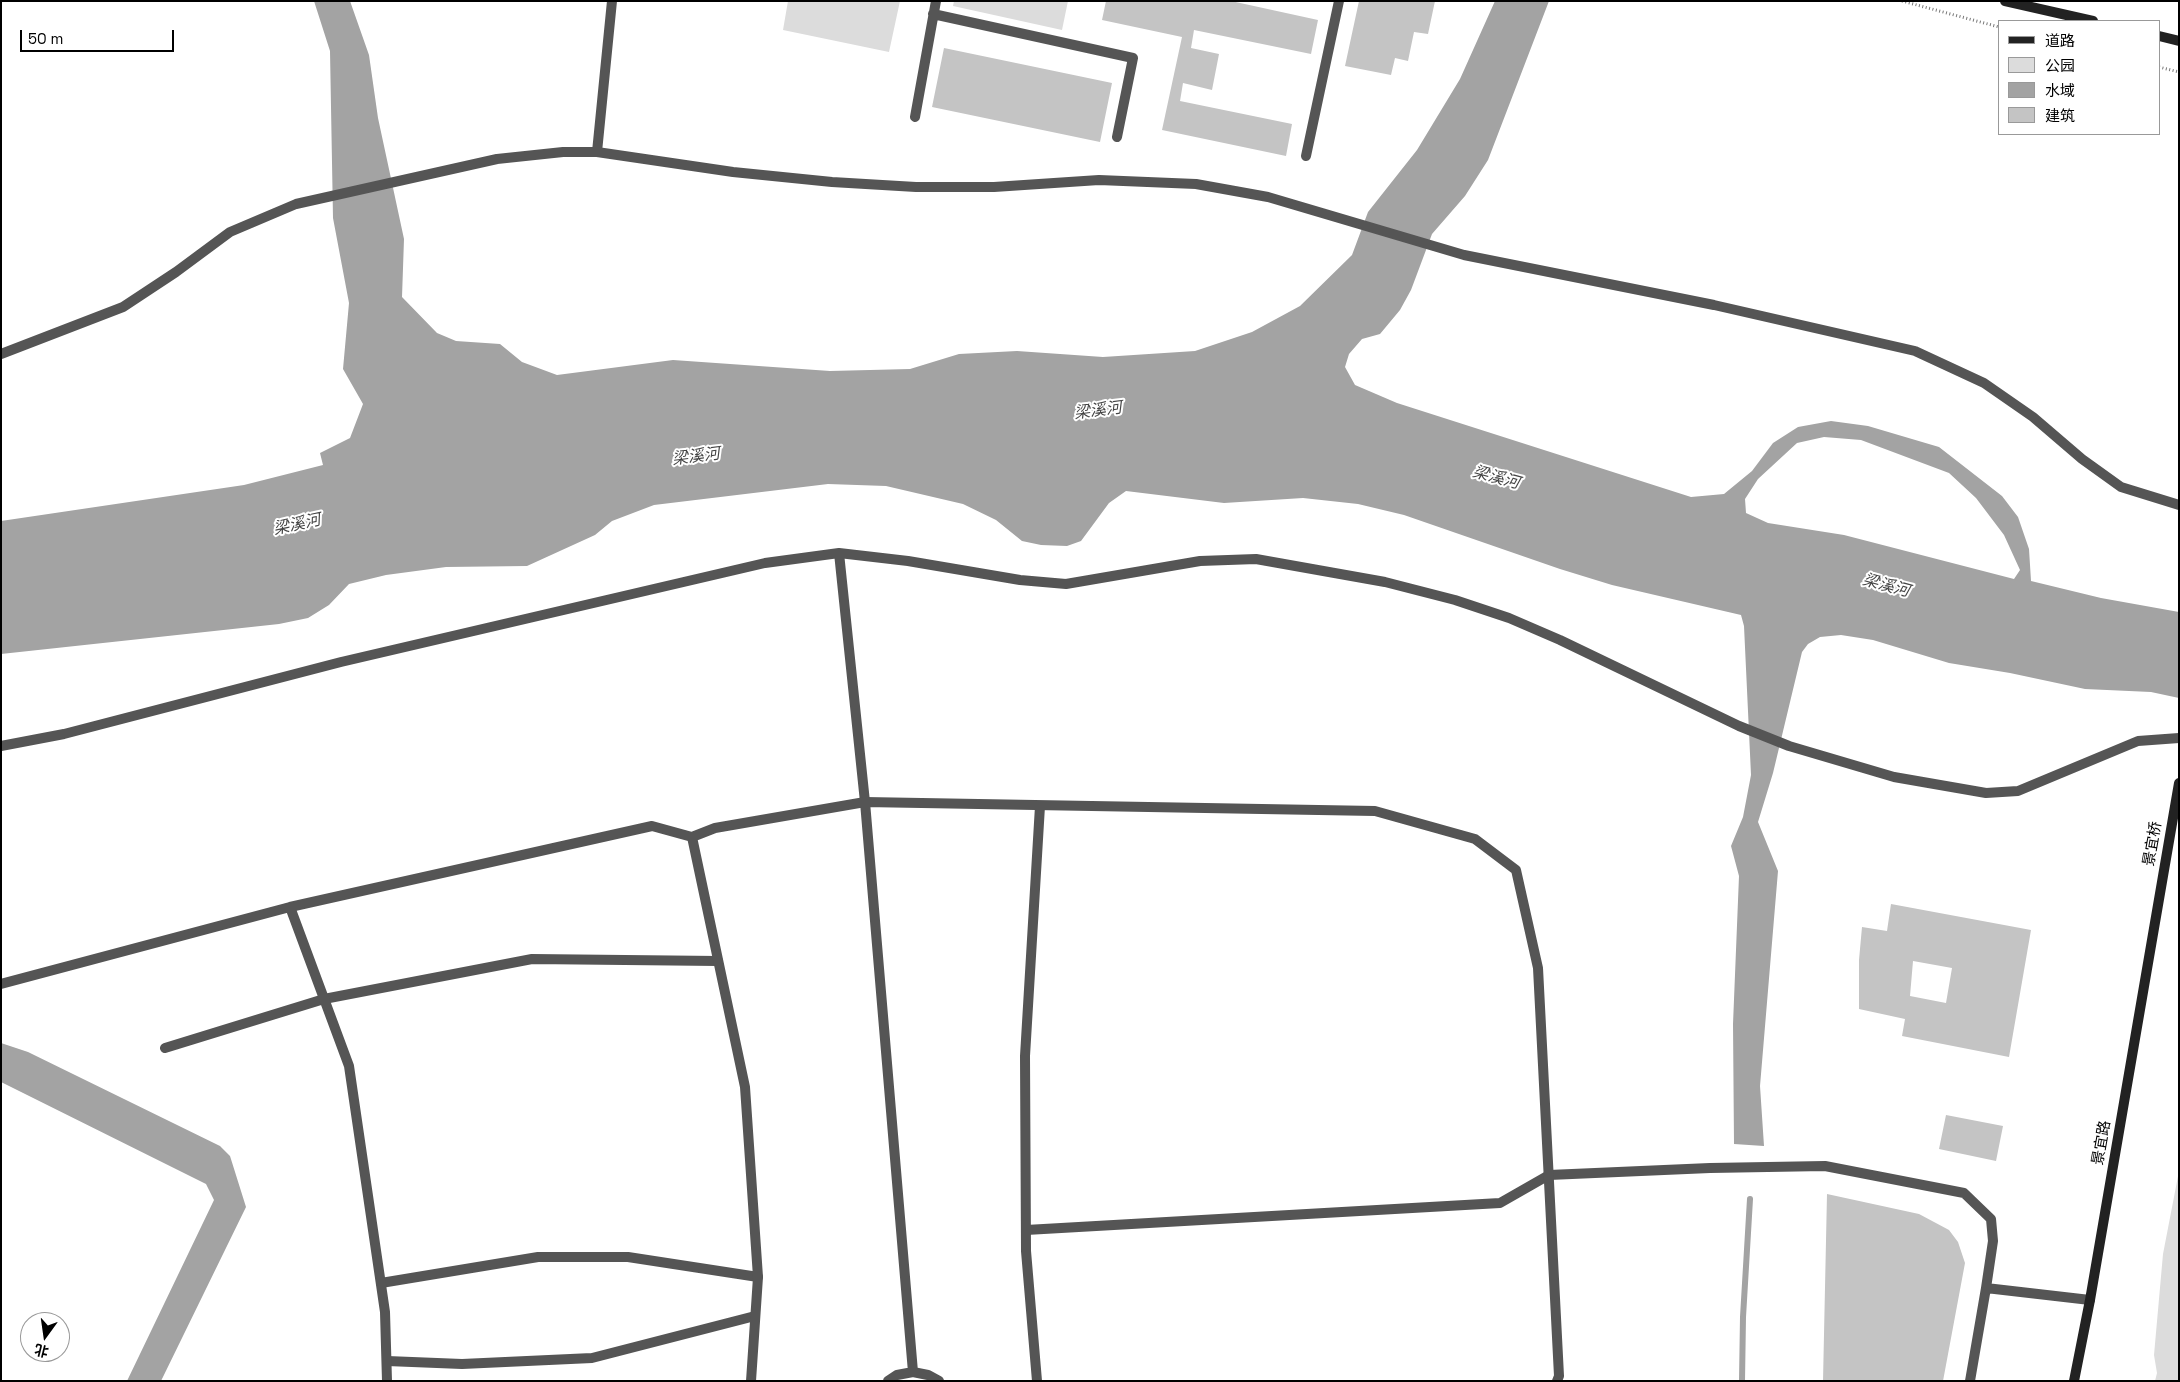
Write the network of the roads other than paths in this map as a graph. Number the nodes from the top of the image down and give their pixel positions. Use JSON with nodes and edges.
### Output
{"nodes":[{"id":1,"x":612,"y":1,"type":"edge"},
{"id":2,"x":936,"y":1,"type":"edge"},
{"id":3,"x":1339,"y":1,"type":"edge"},
{"id":4,"x":2005,"y":1,"type":"edge"},
{"id":5,"x":933,"y":14,"type":"junction"},
{"id":6,"x":2089,"y":20,"type":"edge"},
{"id":7,"x":2160,"y":36,"type":"edge"},
{"id":8,"x":2179,"y":41,"type":"edge"},
{"id":9,"x":915,"y":117,"type":"dead end"},
{"id":10,"x":1118,"y":137,"type":"dead end"},
{"id":11,"x":597,"y":152,"type":"junction"},
{"id":12,"x":1306,"y":156,"type":"dead end"},
{"id":13,"x":1,"y":354,"type":"edge"},
{"id":14,"x":2179,"y":505,"type":"edge"},
{"id":15,"x":839,"y":553,"type":"junction"},
{"id":16,"x":2179,"y":738,"type":"edge"},
{"id":17,"x":1,"y":746,"type":"edge"},
{"id":18,"x":2179,"y":784,"type":"edge"},
{"id":19,"x":865,"y":802,"type":"junction"},
{"id":20,"x":1040,"y":806,"type":"junction"},
{"id":21,"x":692,"y":837,"type":"junction"},
{"id":22,"x":290,"y":908,"type":"junction"},
{"id":23,"x":2157,"y":909,"type":"joint"},
{"id":24,"x":718,"y":961,"type":"junction"},
{"id":25,"x":1,"y":984,"type":"edge"},
{"id":26,"x":324,"y":998,"type":"junction"},
{"id":27,"x":165,"y":1048,"type":"dead end"},
{"id":28,"x":1549,"y":1175,"type":"junction"},
{"id":29,"x":1026,"y":1230,"type":"junction"},
{"id":30,"x":758,"y":1277,"type":"junction"},
{"id":31,"x":381,"y":1282,"type":"junction"},
{"id":32,"x":1986,"y":1288,"type":"junction"},
{"id":33,"x":2090,"y":1300,"type":"junction"},
{"id":34,"x":755,"y":1316,"type":"junction"},
{"id":35,"x":386,"y":1360,"type":"junction"},
{"id":36,"x":913,"y":1372,"type":"junction"},
{"id":37,"x":387,"y":1381,"type":"edge"},
{"id":38,"x":751,"y":1381,"type":"edge"},
{"id":39,"x":888,"y":1381,"type":"edge"},
{"id":40,"x":939,"y":1381,"type":"edge"},
{"id":41,"x":1037,"y":1381,"type":"edge"},
{"id":42,"x":1557,"y":1381,"type":"edge"},
{"id":43,"x":1970,"y":1381,"type":"edge"},
{"id":44,"x":2074,"y":1381,"type":"edge"}],
"edges":[{"from":1,"to":11,"type":"street"},
{"from":2,"to":5,"type":"street"},
{"from":3,"to":12,"type":"street"},
{"from":4,"to":6,"type":"street"},
{"from":5,"to":9,"type":"street"},
{"from":5,"to":10,"type":"street"},
{"from":7,"to":8,"type":"street"},
{"from":11,"to":13,"type":"street"},
{"from":11,"to":14,"type":"street"},
{"from":15,"to":16,"type":"street"},
{"from":15,"to":17,"type":"street"},
{"from":15,"to":19,"type":"street"},
{"from":18,"to":23,"type":"street","name":"景宜桥"},
{"from":19,"to":20,"type":"street"},
{"from":19,"to":21,"type":"street"},
{"from":19,"to":36,"type":"street"},
{"from":20,"to":28,"type":"street"},
{"from":20,"to":29,"type":"street"},
{"from":21,"to":22,"type":"street"},
{"from":21,"to":24,"type":"street"},
{"from":22,"to":25,"type":"street"},
{"from":22,"to":26,"type":"street"},
{"from":23,"to":33,"type":"street","name":"景宜路"},
{"from":24,"to":26,"type":"street"},
{"from":24,"to":30,"type":"street"},
{"from":26,"to":27,"type":"street"},
{"from":26,"to":31,"type":"street"},
{"from":28,"to":29,"type":"street"},
{"from":28,"to":32,"type":"street"},
{"from":28,"to":42,"type":"street"},
{"from":29,"to":41,"type":"street"},
{"from":30,"to":31,"type":"street"},
{"from":30,"to":34,"type":"street"},
{"from":31,"to":35,"type":"street"},
{"from":32,"to":33,"type":"street"},
{"from":32,"to":43,"type":"street"},
{"from":33,"to":44,"type":"street","name":"景宜路"},
{"from":34,"to":35,"type":"street"},
{"from":34,"to":38,"type":"street"},
{"from":35,"to":37,"type":"street"},
{"from":36,"to":39,"type":"street"},
{"from":36,"to":40,"type":"street"}]}
